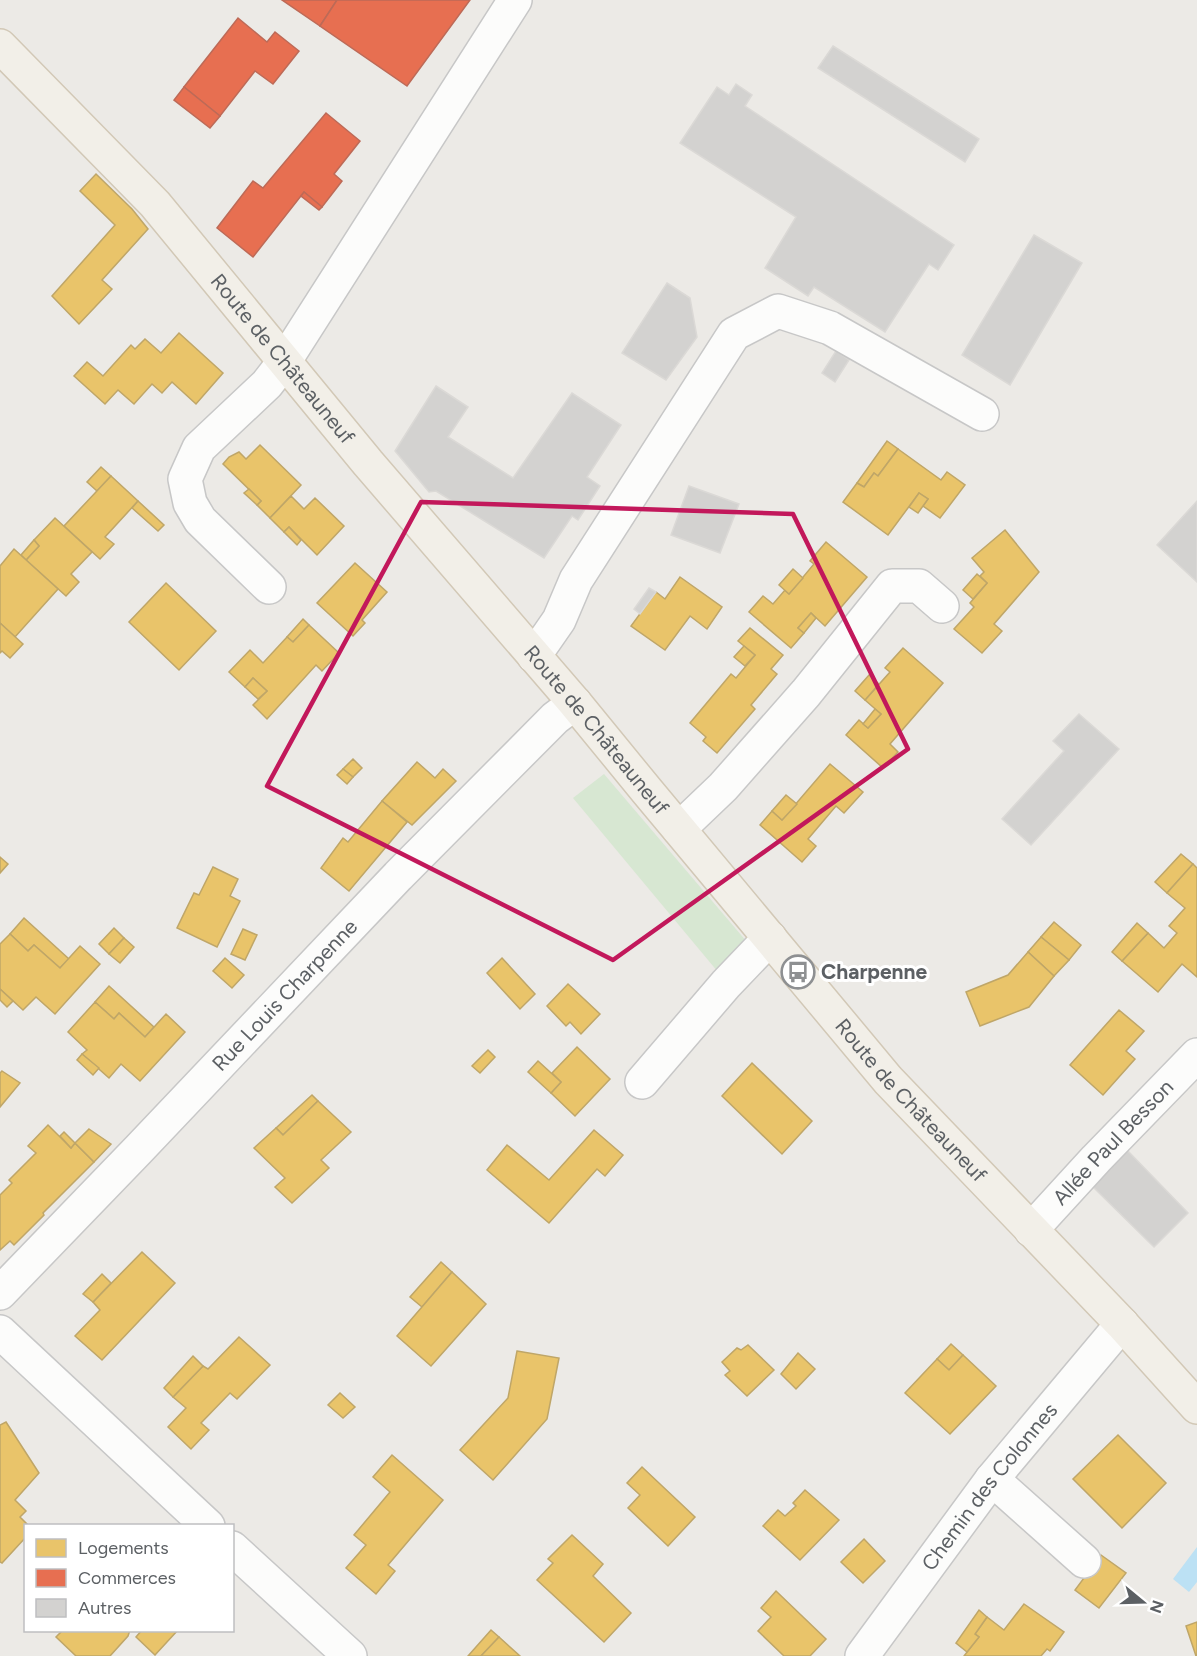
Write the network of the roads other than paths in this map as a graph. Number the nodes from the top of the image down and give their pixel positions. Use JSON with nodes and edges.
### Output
{"nodes":[{"id":1,"x":515,"y":0,"type":"edge"},
{"id":2,"x":0,"y":46,"type":"edge"},
{"id":3,"x":284,"y":362,"type":"junction"},
{"id":4,"x":982,"y":414,"type":"dead end"},
{"id":5,"x":269,"y":587,"type":"dead end"},
{"id":6,"x":942,"y":606,"type":"dead end"},
{"id":7,"x":534,"y":656,"type":"junction"},
{"id":8,"x":575,"y":703,"type":"junction"},
{"id":9,"x":679,"y":829,"type":"junction"},
{"id":10,"x":770,"y":938,"type":"junction"},
{"id":11,"x":1197,"y":1055,"type":"edge"},
{"id":12,"x":642,"y":1082,"type":"dead end"},
{"id":13,"x":1031,"y":1230,"type":"junction"},
{"id":14,"x":0,"y":1293,"type":"edge"},
{"id":15,"x":1122,"y":1324,"type":"junction"},
{"id":16,"x":0,"y":1332,"type":"edge"},
{"id":17,"x":1197,"y":1407,"type":"edge"},
{"id":18,"x":992,"y":1479,"type":"junction"},
{"id":19,"x":206,"y":1524,"type":"edge"},
{"id":20,"x":234,"y":1550,"type":"edge"},
{"id":21,"x":1084,"y":1561,"type":"dead end"},
{"id":22,"x":875,"y":1651,"type":"edge"},
{"id":23,"x":350,"y":1656,"type":"edge"}],
"edges":[{"from":1,"to":3,"type":"street"},
{"from":2,"to":3,"type":"main road","name":"Route de Châteauneuf"},
{"from":3,"to":5,"type":"street"},
{"from":3,"to":7,"type":"main road","name":"Route de Châteauneuf"},
{"from":4,"to":7,"type":"street"},
{"from":6,"to":9,"type":"street"},
{"from":7,"to":8,"type":"main road","name":"Route de Châteauneuf"},
{"from":8,"to":9,"type":"main road","name":"Route de Châteauneuf"},
{"from":8,"to":14,"type":"street","name":"Rue Louis Charpenne"},
{"from":9,"to":10,"type":"main road","name":"Route de Châteauneuf"},
{"from":10,"to":12,"type":"street"},
{"from":10,"to":13,"type":"main road","name":"Route de Châteauneuf"},
{"from":11,"to":13,"type":"street","name":"Allée Paul Besson"},
{"from":13,"to":15,"type":"main road","name":"Route de Châteauneuf"},
{"from":15,"to":17,"type":"main road","name":"Route de Châteauneuf"},
{"from":15,"to":18,"type":"street","name":"Chemin des Colonnes"},
{"from":16,"to":19,"type":"street"},
{"from":18,"to":21,"type":"street"},
{"from":18,"to":22,"type":"street","name":"Chemin des Colonnes"},
{"from":20,"to":23,"type":"street"}]}
